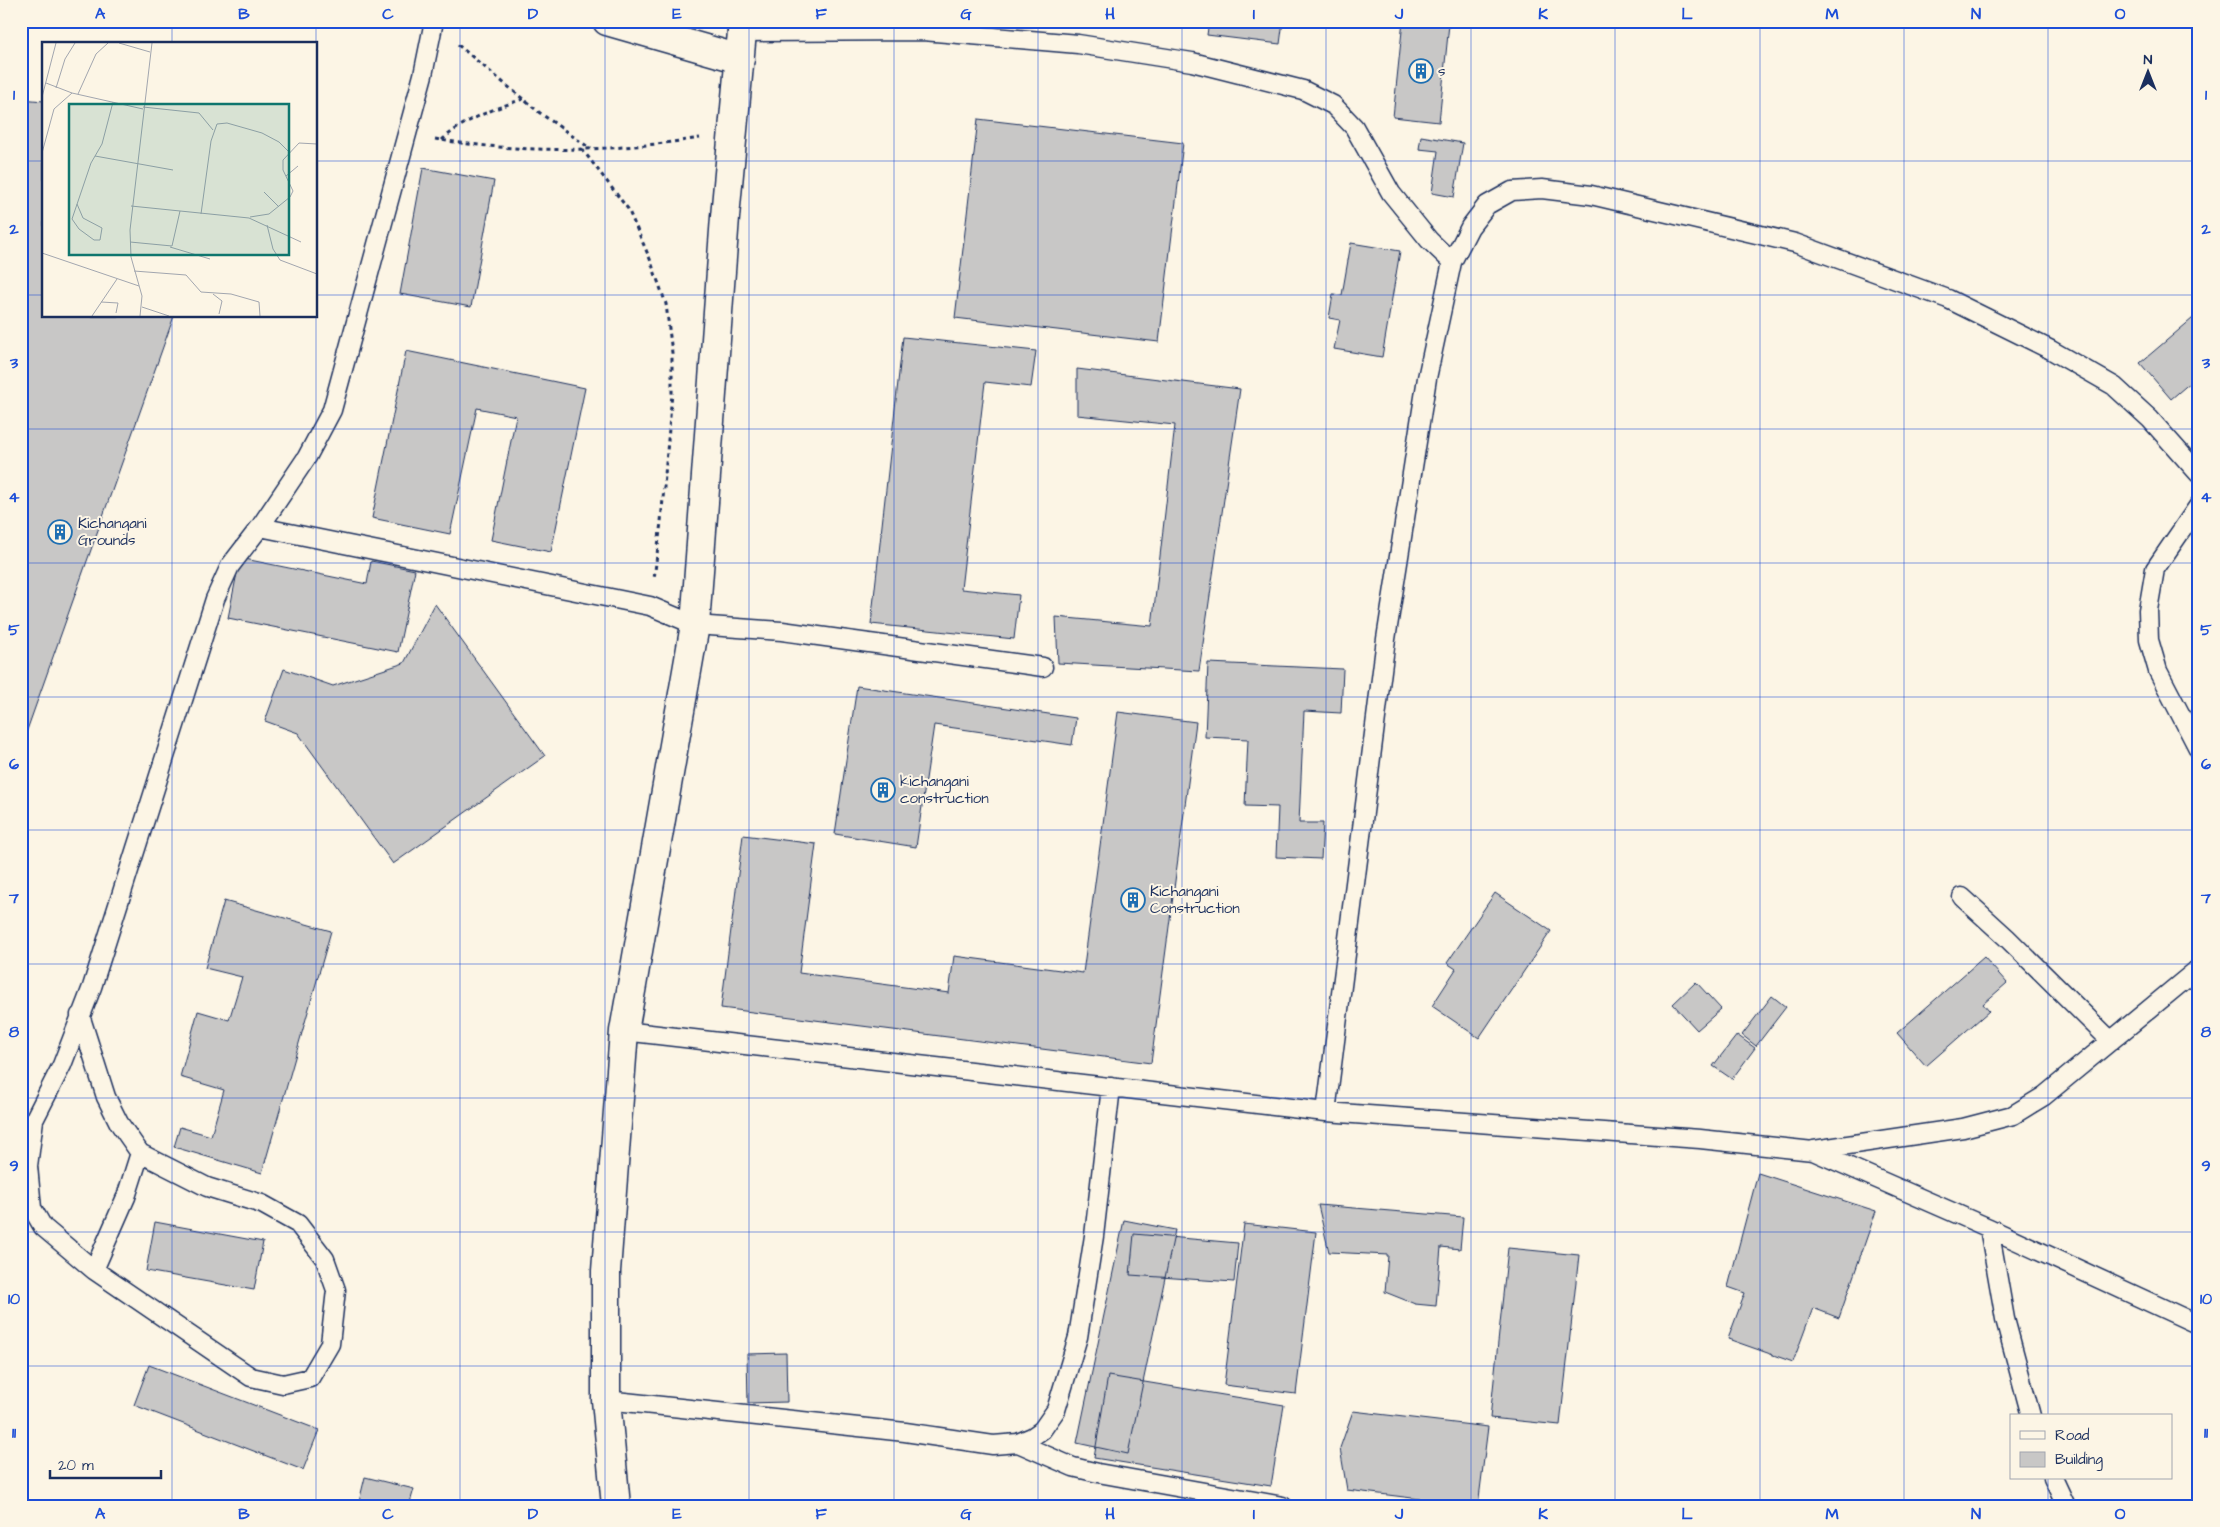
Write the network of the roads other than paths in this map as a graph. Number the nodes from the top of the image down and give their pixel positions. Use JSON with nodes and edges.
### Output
{"nodes":[{"id":1,"x":607,"y":21,"type":"edge"},
{"id":2,"x":433,"y":22,"type":"edge"},
{"id":3,"x":742,"y":37,"type":"edge"},
{"id":4,"x":1452,"y":262,"type":"junction"},
{"id":5,"x":2199,"y":474,"type":"edge"},
{"id":6,"x":2199,"y":505,"type":"edge"},
{"id":7,"x":260,"y":528,"type":"junction"},
{"id":8,"x":695,"y":625,"type":"junction"},
{"id":9,"x":1043,"y":667,"type":"dead end"},
{"id":10,"x":2193,"y":722,"type":"edge"},
{"id":11,"x":2199,"y":750,"type":"edge"},
{"id":12,"x":1962,"y":897,"type":"dead end"},
{"id":13,"x":2199,"y":968,"type":"edge"},
{"id":14,"x":80,"y":1016,"type":"junction"},
{"id":15,"x":624,"y":1031,"type":"junction"},
{"id":16,"x":2111,"y":1041,"type":"junction"},
{"id":17,"x":1111,"y":1087,"type":"junction"},
{"id":18,"x":1326,"y":1112,"type":"junction"},
{"id":19,"x":1813,"y":1150,"type":"junction"},
{"id":20,"x":140,"y":1153,"type":"junction"},
{"id":21,"x":1989,"y":1228,"type":"junction"},
{"id":22,"x":94,"y":1270,"type":"junction"},
{"id":23,"x":2199,"y":1325,"type":"edge"},
{"id":24,"x":606,"y":1400,"type":"junction"},
{"id":25,"x":2030,"y":1414,"type":"edge"},
{"id":26,"x":1018,"y":1443,"type":"junction"},
{"id":27,"x":2055,"y":1480,"type":"edge"},
{"id":28,"x":616,"y":1506,"type":"edge"},
{"id":29,"x":1283,"y":1506,"type":"edge"},
{"id":30,"x":2066,"y":1506,"type":"edge"}],
"edges":[{"from":1,"to":3,"type":"street"},
{"from":2,"to":7,"type":"lane"},
{"from":3,"to":4,"type":"lane"},
{"from":3,"to":8,"type":"street"},
{"from":4,"to":5,"type":"lane"},
{"from":4,"to":18,"type":"lane"},
{"from":6,"to":10,"type":"lane"},
{"from":7,"to":8,"type":"lane"},
{"from":7,"to":14,"type":"lane"},
{"from":8,"to":9,"type":"lane"},
{"from":8,"to":15,"type":"street"},
{"from":10,"to":11,"type":"lane"},
{"from":12,"to":16,"type":"lane"},
{"from":13,"to":16,"type":"lane"},
{"from":14,"to":20,"type":"lane"},
{"from":14,"to":22,"type":"lane"},
{"from":15,"to":17,"type":"lane"},
{"from":15,"to":24,"type":"street"},
{"from":16,"to":19,"type":"lane"},
{"from":17,"to":18,"type":"lane"},
{"from":17,"to":26,"type":"lane"},
{"from":18,"to":19,"type":"lane"},
{"from":19,"to":21,"type":"lane"},
{"from":20,"to":22,"type":"lane"},
{"from":20,"to":22,"type":"lane"},
{"from":21,"to":23,"type":"lane"},
{"from":21,"to":25,"type":"lane"},
{"from":24,"to":26,"type":"lane"},
{"from":24,"to":28,"type":"street"},
{"from":26,"to":29,"type":"lane"},
{"from":27,"to":30,"type":"lane"}]}
